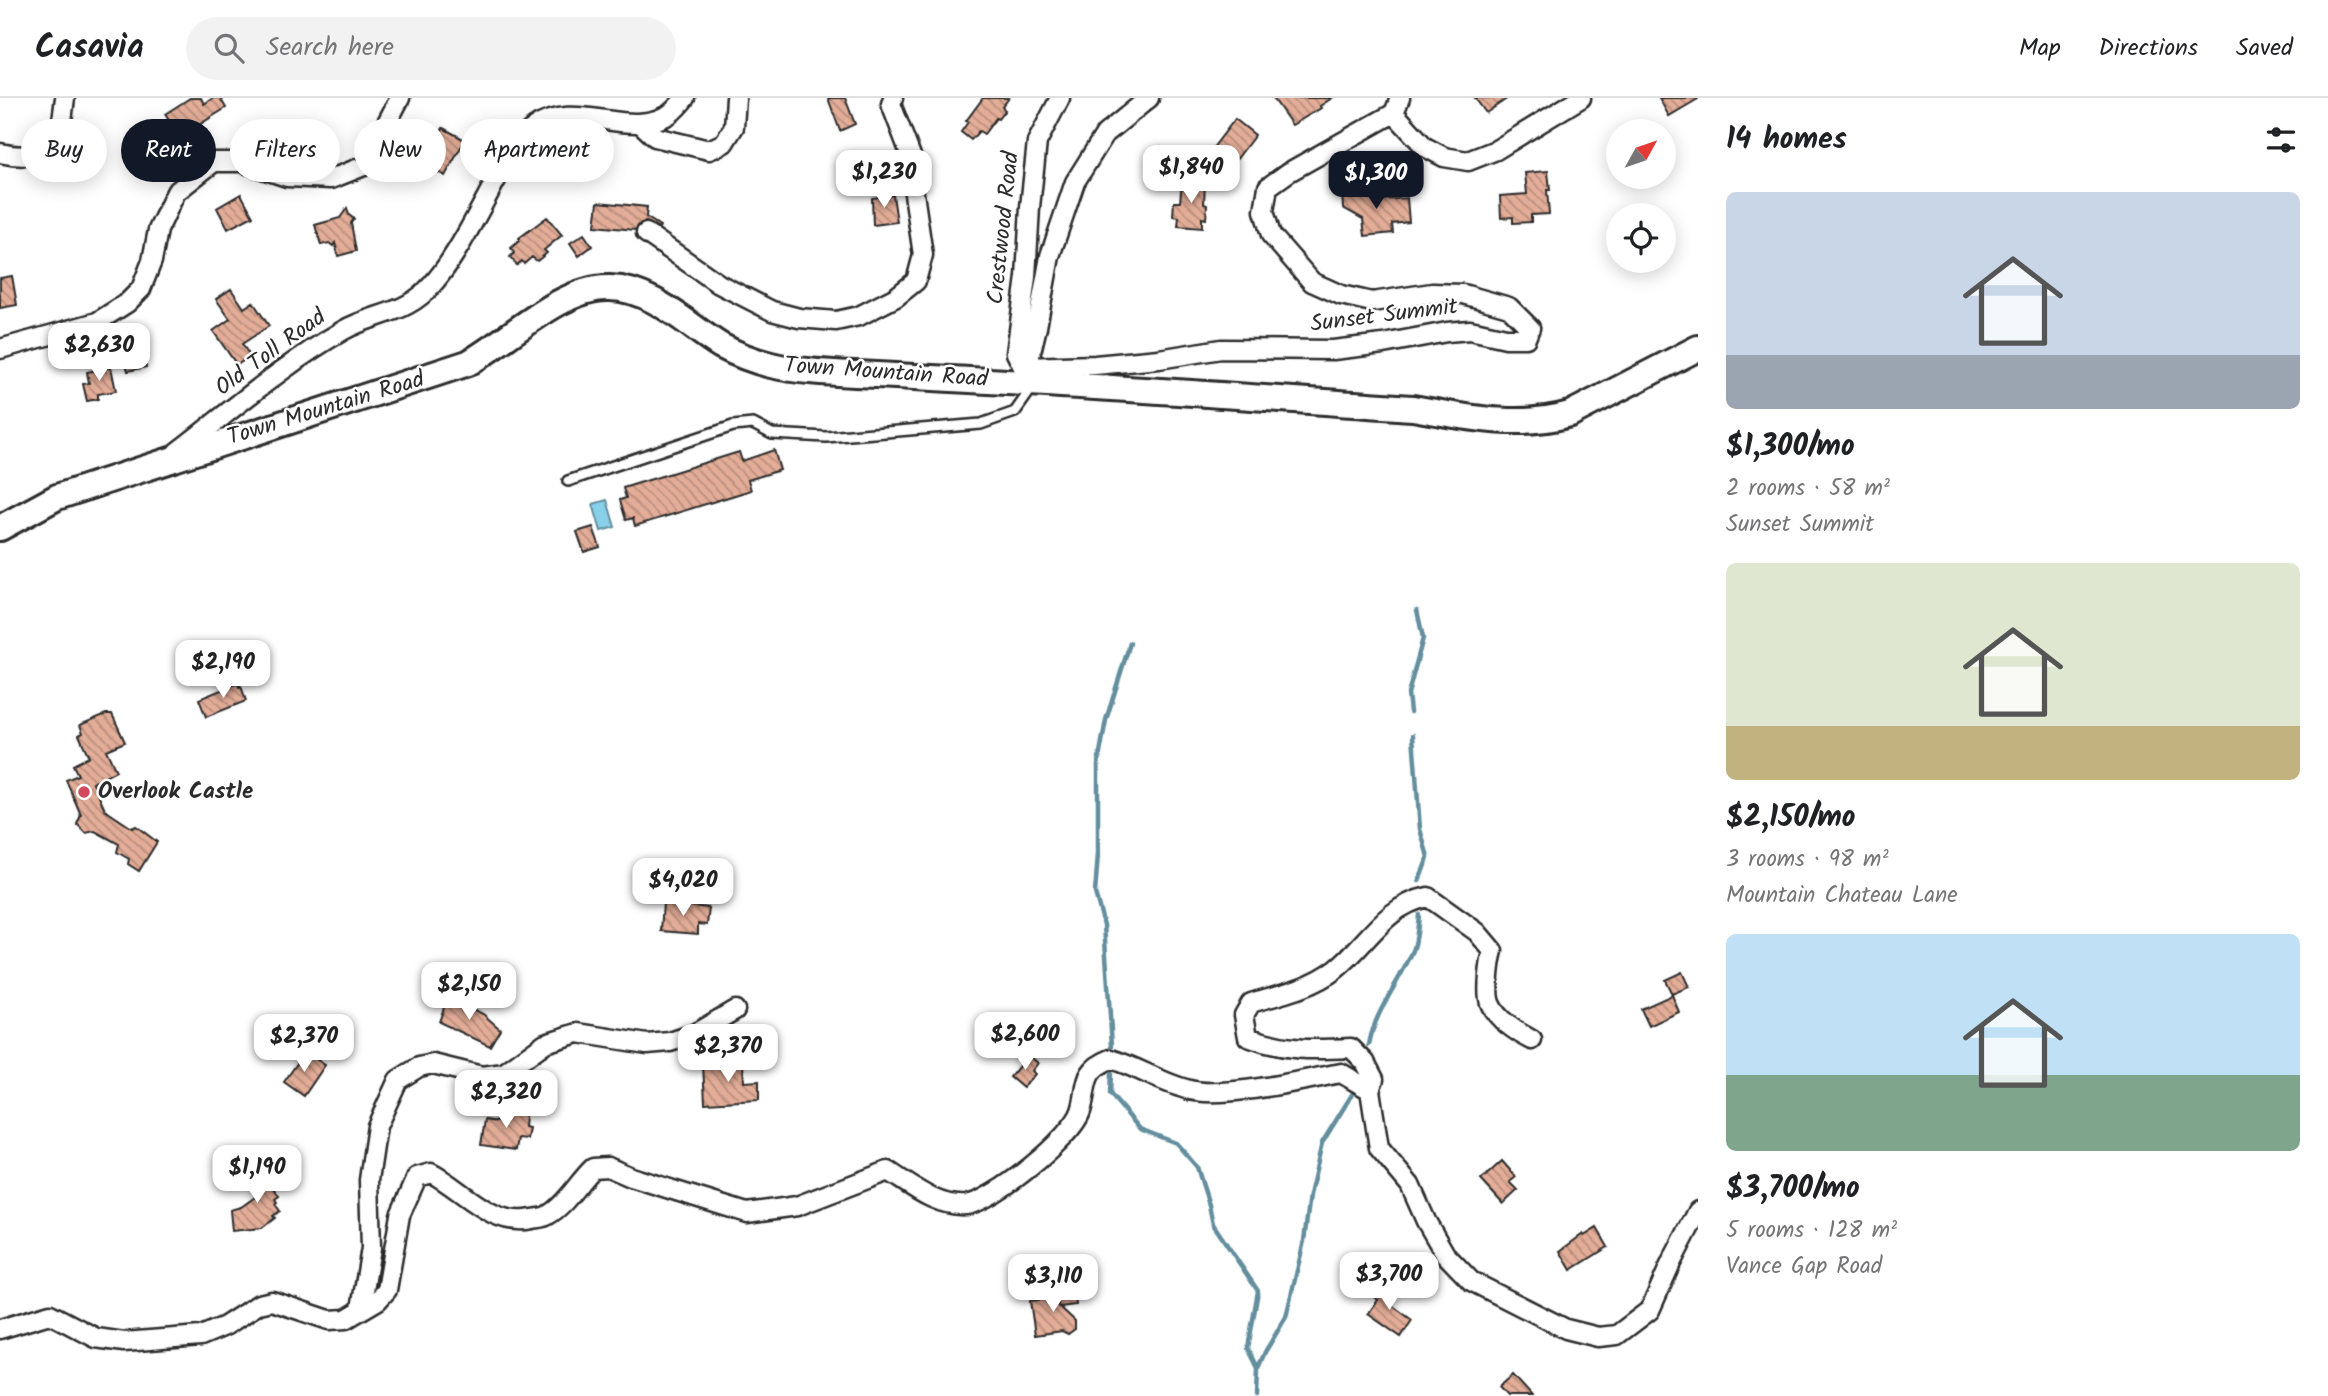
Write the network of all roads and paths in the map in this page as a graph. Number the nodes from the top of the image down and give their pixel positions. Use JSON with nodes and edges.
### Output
{"nodes":[{"id":1,"x":65,"y":98,"type":"edge"},
{"id":2,"x":400,"y":98,"type":"edge"},
{"id":3,"x":685,"y":98,"type":"edge"},
{"id":4,"x":736,"y":98,"type":"edge"},
{"id":5,"x":893,"y":98,"type":"edge"},
{"id":6,"x":1060,"y":98,"type":"edge"},
{"id":7,"x":1149,"y":98,"type":"edge"},
{"id":8,"x":1581,"y":98,"type":"edge"},
{"id":9,"x":1397,"y":105,"type":"edge"},
{"id":10,"x":640,"y":123,"type":"junction"},
{"id":11,"x":0,"y":153,"type":"edge"},
{"id":12,"x":646,"y":233,"type":"dead end"},
{"id":13,"x":1698,"y":348,"type":"edge"},
{"id":14,"x":0,"y":349,"type":"edge"},
{"id":15,"x":1026,"y":378,"type":"junction"},
{"id":16,"x":169,"y":458,"type":"junction"},
{"id":17,"x":568,"y":481,"type":"dead end"},
{"id":18,"x":0,"y":528,"type":"edge"},
{"id":19,"x":735,"y":1010,"type":"dead end"},
{"id":20,"x":1532,"y":1040,"type":"dead end"},
{"id":21,"x":1370,"y":1090,"type":"junction"},
{"id":22,"x":1698,"y":1211,"type":"edge"},
{"id":23,"x":361,"y":1309,"type":"junction"},
{"id":24,"x":0,"y":1329,"type":"edge"}],
"edges":[{"from":1,"to":11,"type":"street"},
{"from":2,"to":14,"type":"street"},
{"from":3,"to":10,"type":"street","name":"Old Toll Road"},
{"from":4,"to":10,"type":"street"},
{"from":5,"to":12,"type":"street"},
{"from":6,"to":15,"type":"street","name":"Crestwood Road"},
{"from":7,"to":15,"type":"street"},
{"from":8,"to":9,"type":"street"},
{"from":9,"to":15,"type":"street","name":"Sunset Summit"},
{"from":10,"to":16,"type":"street","name":"Old Toll Road"},
{"from":13,"to":15,"type":"main road","name":"Town Mountain Road"},
{"from":15,"to":16,"type":"main road","name":"Town Mountain Road"},
{"from":15,"to":17,"type":"lane"},
{"from":16,"to":18,"type":"main road","name":"Town Mountain Road"},
{"from":19,"to":23,"type":"street"},
{"from":20,"to":21,"type":"street"},
{"from":21,"to":22,"type":"street"},
{"from":21,"to":23,"type":"street"},
{"from":23,"to":24,"type":"street"}]}
